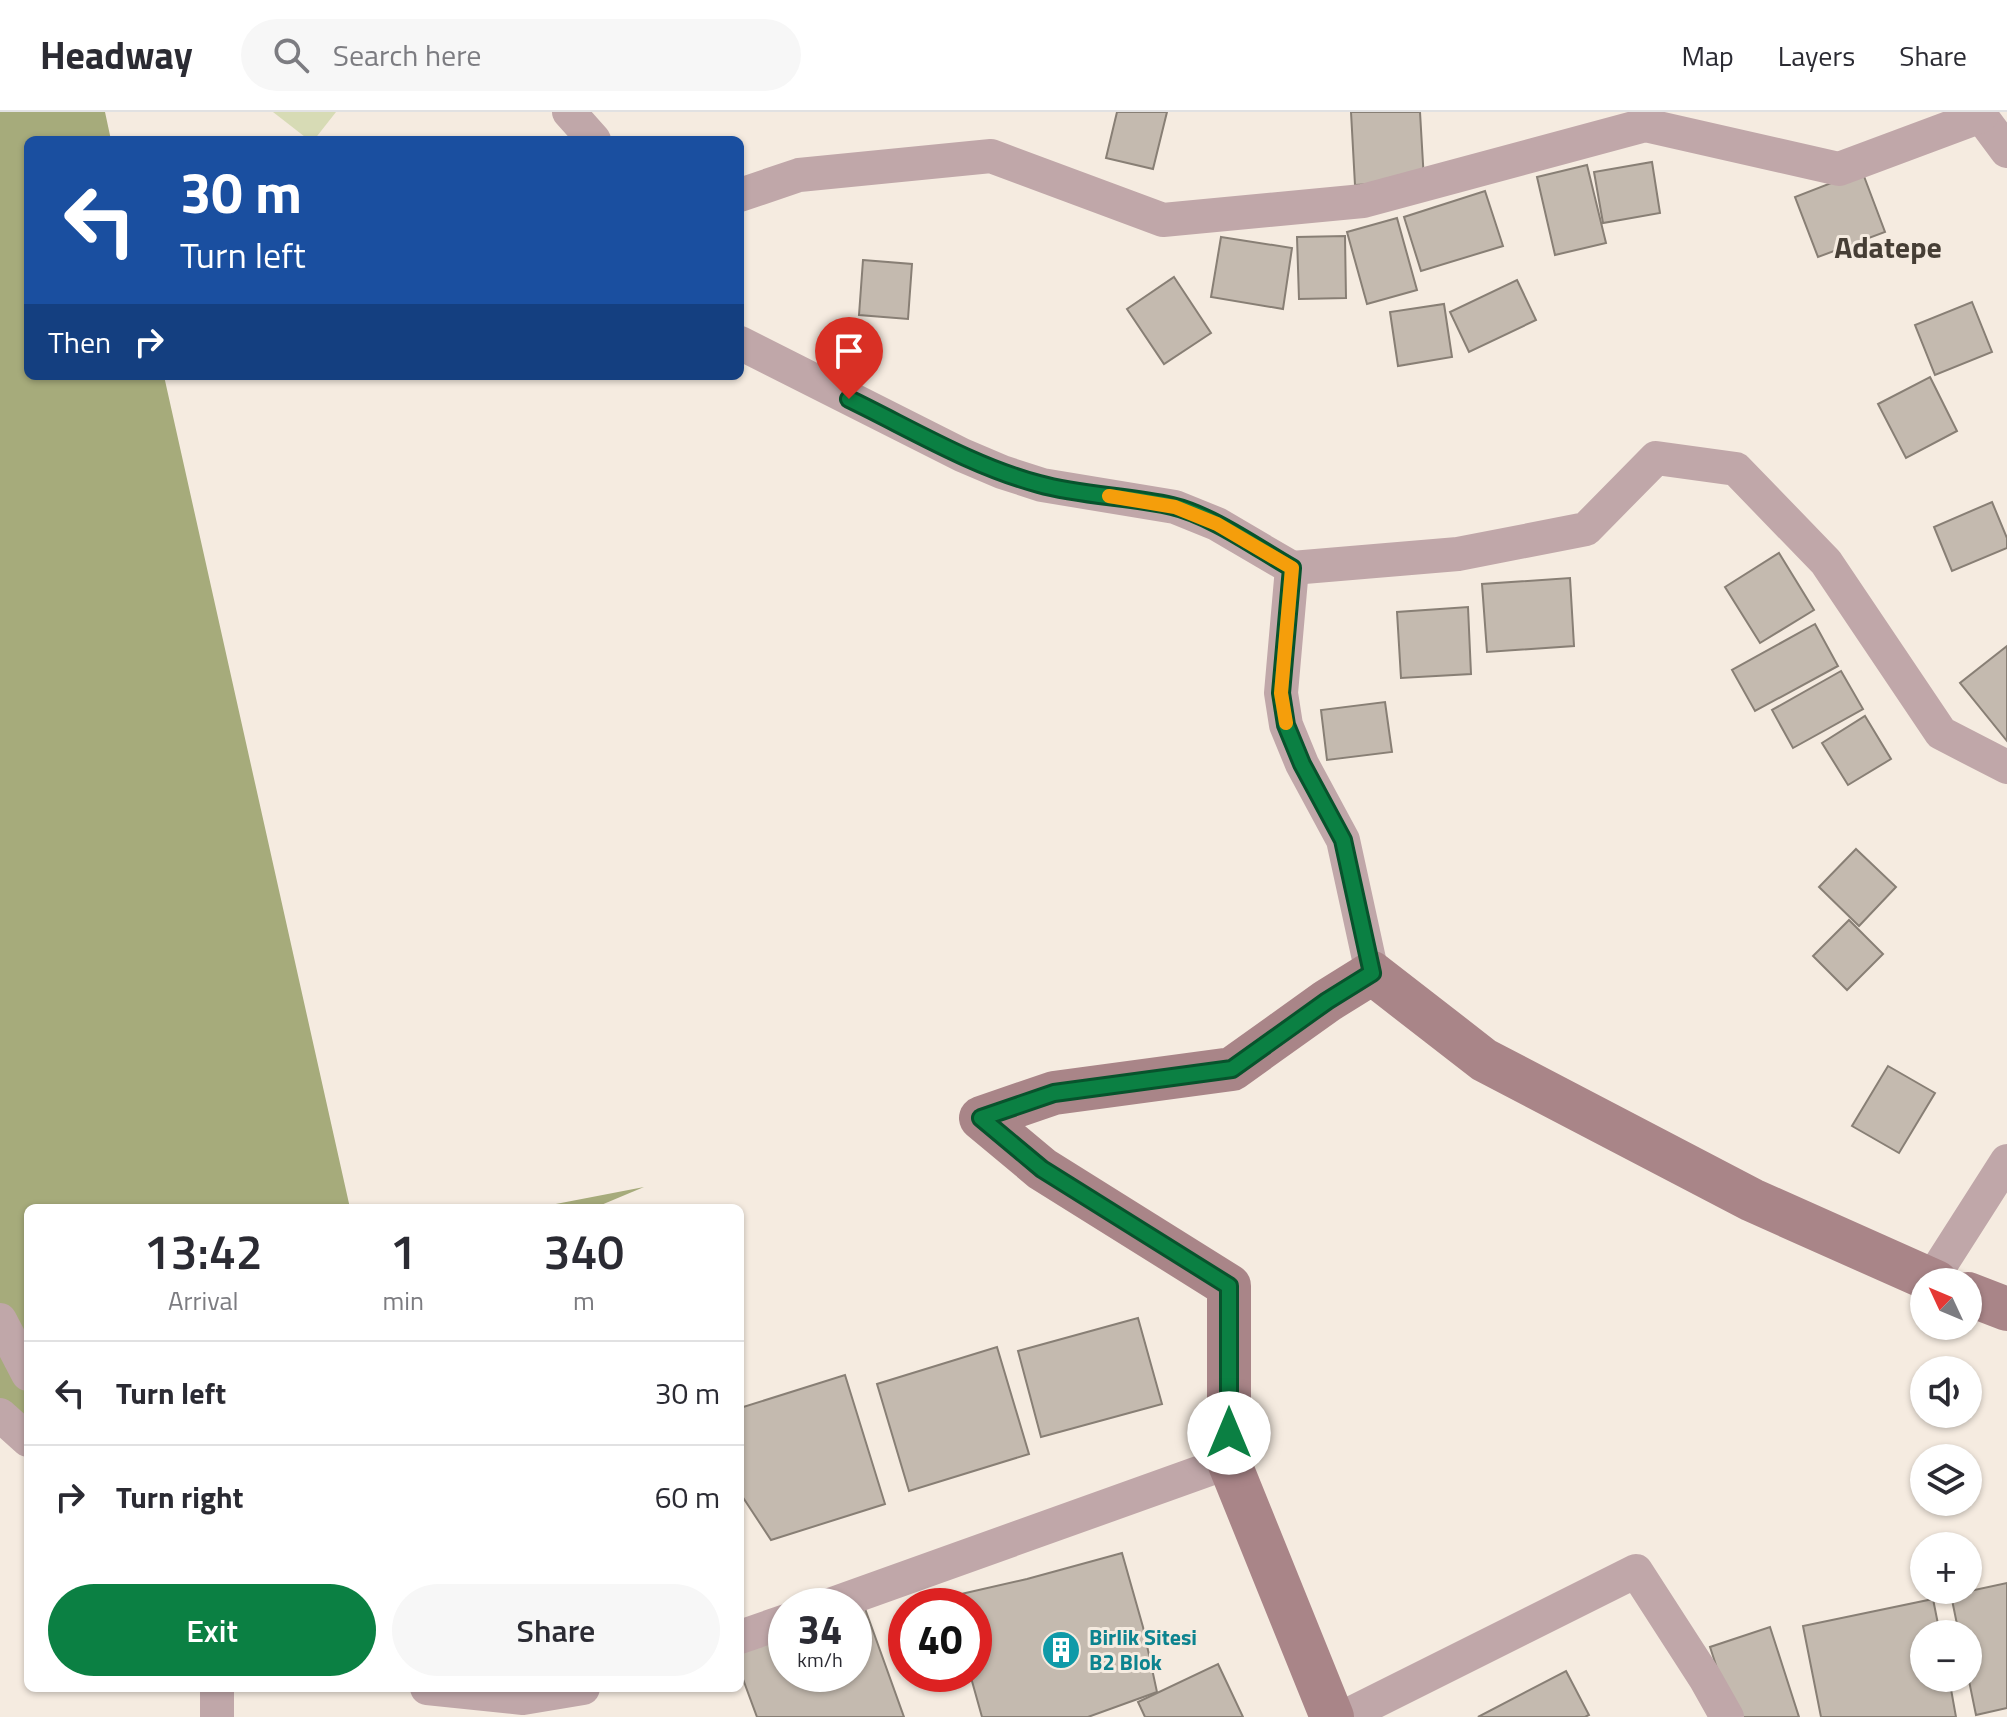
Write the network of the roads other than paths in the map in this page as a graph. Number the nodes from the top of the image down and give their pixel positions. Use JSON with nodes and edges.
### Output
{"nodes":[{"id":1,"x":569,"y":112,"type":"edge"},
{"id":2,"x":1980,"y":114,"type":"edge"},
{"id":3,"x":590,"y":136,"type":"edge"},
{"id":4,"x":2007,"y":151,"type":"edge"},
{"id":5,"x":744,"y":194,"type":"edge"},
{"id":6,"x":744,"y":345,"type":"edge"},
{"id":7,"x":1292,"y":568,"type":"junction"},
{"id":8,"x":2007,"y":767,"type":"edge"},
{"id":9,"x":1372,"y":973,"type":"junction"},
{"id":10,"x":2007,"y":1161,"type":"edge"},
{"id":11,"x":1954,"y":1268,"type":"edge"},
{"id":12,"x":1910,"y":1270,"type":"edge"},
{"id":13,"x":1982,"y":1300,"type":"edge"},
{"id":14,"x":2007,"y":1309,"type":"edge"},
{"id":15,"x":0,"y":1320,"type":"edge"},
{"id":16,"x":24,"y":1366,"type":"edge"},
{"id":17,"x":0,"y":1415,"type":"edge"},
{"id":18,"x":24,"y":1436,"type":"edge"},
{"id":19,"x":1229,"y":1462,"type":"junction"},
{"id":20,"x":872,"y":1590,"type":"edge"},
{"id":21,"x":768,"y":1627,"type":"edge"},
{"id":22,"x":744,"y":1636,"type":"edge"},
{"id":23,"x":217,"y":1692,"type":"edge"},
{"id":24,"x":465,"y":1692,"type":"edge"},
{"id":25,"x":559,"y":1692,"type":"edge"},
{"id":26,"x":217,"y":1717,"type":"edge"},
{"id":27,"x":1332,"y":1717,"type":"edge"},
{"id":28,"x":1344,"y":1717,"type":"edge"},
{"id":29,"x":1727,"y":1717,"type":"edge"}],
"edges":[{"from":1,"to":3,"type":"street"},
{"from":2,"to":4,"type":"street"},
{"from":2,"to":5,"type":"street"},
{"from":6,"to":7,"type":"street"},
{"from":7,"to":8,"type":"street"},
{"from":7,"to":9,"type":"street"},
{"from":9,"to":12,"type":"street"},
{"from":9,"to":19,"type":"street"},
{"from":10,"to":11,"type":"street"},
{"from":13,"to":14,"type":"street"},
{"from":15,"to":16,"type":"street"},
{"from":17,"to":18,"type":"street"},
{"from":19,"to":20,"type":"street"},
{"from":19,"to":27,"type":"street"},
{"from":21,"to":22,"type":"street"},
{"from":23,"to":26,"type":"street"},
{"from":24,"to":25,"type":"street"},
{"from":28,"to":29,"type":"street"}]}
